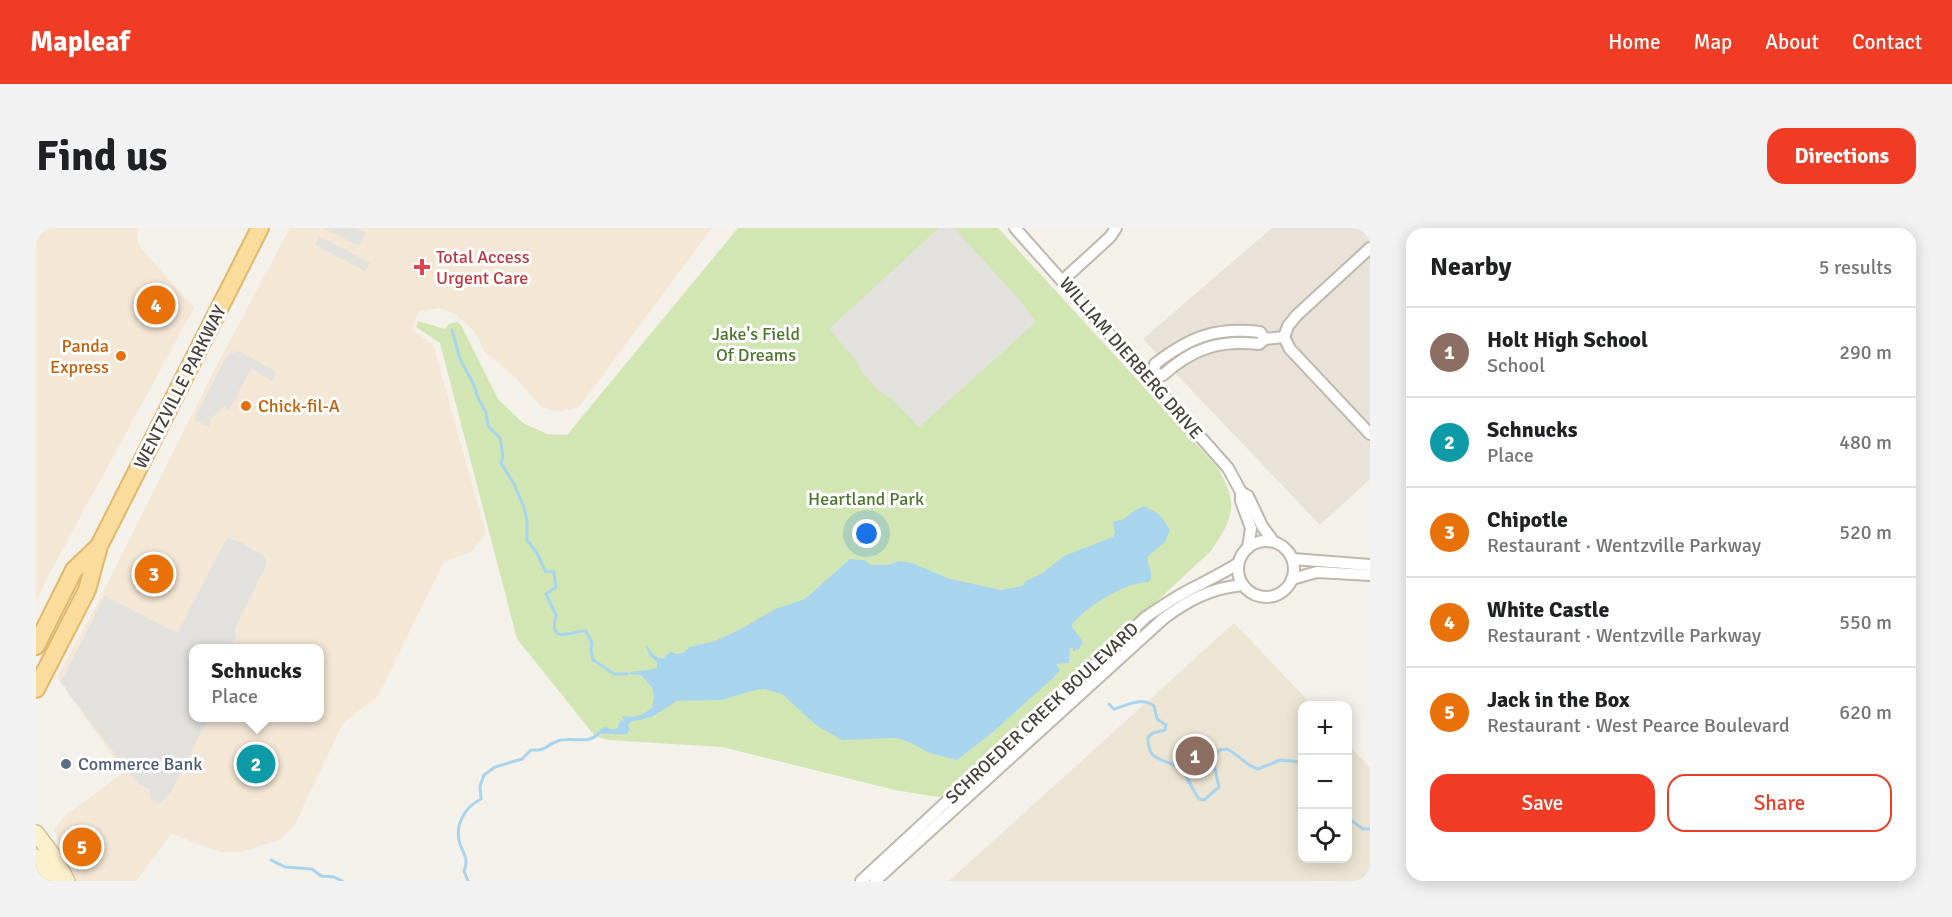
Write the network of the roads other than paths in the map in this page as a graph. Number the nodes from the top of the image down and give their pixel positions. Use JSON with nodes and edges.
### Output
{"nodes":[{"id":1,"x":260,"y":228,"type":"edge"},
{"id":2,"x":1015,"y":228,"type":"edge"},
{"id":3,"x":1116,"y":228,"type":"edge"},
{"id":4,"x":1370,"y":248,"type":"edge"},
{"id":5,"x":1063,"y":280,"type":"junction"},
{"id":6,"x":1284,"y":337,"type":"junction"},
{"id":7,"x":1152,"y":376,"type":"junction"},
{"id":8,"x":1370,"y":434,"type":"edge"},
{"id":9,"x":1241,"y":492,"type":"junction"},
{"id":10,"x":1273,"y":542,"type":"junction"},
{"id":11,"x":99,"y":546,"type":"junction"},
{"id":12,"x":1248,"y":548,"type":"junction"},
{"id":13,"x":1293,"y":559,"type":"junction"},
{"id":14,"x":1237,"y":564,"type":"junction"},
{"id":15,"x":1370,"y":565,"type":"edge"},
{"id":16,"x":1370,"y":575,"type":"edge"},
{"id":17,"x":1292,"y":579,"type":"junction"},
{"id":18,"x":1243,"y":585,"type":"junction"},
{"id":19,"x":36,"y":646,"type":"edge"},
{"id":20,"x":36,"y":689,"type":"edge"},
{"id":21,"x":36,"y":833,"type":"edge"},
{"id":22,"x":36,"y":857,"type":"edge"},
{"id":23,"x":36,"y":867,"type":"edge"},
{"id":24,"x":44,"y":881,"type":"edge"},
{"id":25,"x":53,"y":881,"type":"edge"},
{"id":26,"x":67,"y":881,"type":"edge"},
{"id":27,"x":861,"y":881,"type":"edge"},
{"id":28,"x":875,"y":881,"type":"edge"}],
"edges":[{"from":1,"to":11,"type":"main road","name":"WENTZVILLE PARKWAY"},
{"from":2,"to":5,"type":"street","name":"WILLIAM DIERBERG DRIVE"},
{"from":3,"to":5,"type":"street"},
{"from":4,"to":6,"type":"street"},
{"from":5,"to":7,"type":"street","name":"WILLIAM DIERBERG DRIVE"},
{"from":6,"to":7,"type":"street"},
{"from":6,"to":8,"type":"street"},
{"from":7,"to":9,"type":"street","name":"WILLIAM DIERBERG DRIVE"},
{"from":9,"to":10,"type":"street","name":"WILLIAM DIERBERG DRIVE"},
{"from":9,"to":12,"type":"street","name":"WILLIAM DIERBERG DRIVE"},
{"from":10,"to":12,"type":"street"},
{"from":10,"to":13,"type":"street"},
{"from":11,"to":19,"type":"main road","name":"WENTZVILLE PARKWAY"},
{"from":11,"to":20,"type":"main road","name":"WENTZVILLE PARKWAY"},
{"from":12,"to":14,"type":"street"},
{"from":13,"to":15,"type":"street"},
{"from":13,"to":17,"type":"street"},
{"from":14,"to":18,"type":"street"},
{"from":14,"to":27,"type":"street","name":"SCHROEDER CREEK BOULEVARD"},
{"from":16,"to":17,"type":"street"},
{"from":17,"to":18,"type":"street"},
{"from":18,"to":28,"type":"street","name":"SCHROEDER CREEK BOULEVARD"},
{"from":21,"to":26,"type":"main road"},
{"from":22,"to":25,"type":"main road"},
{"from":23,"to":24,"type":"main road"}]}
